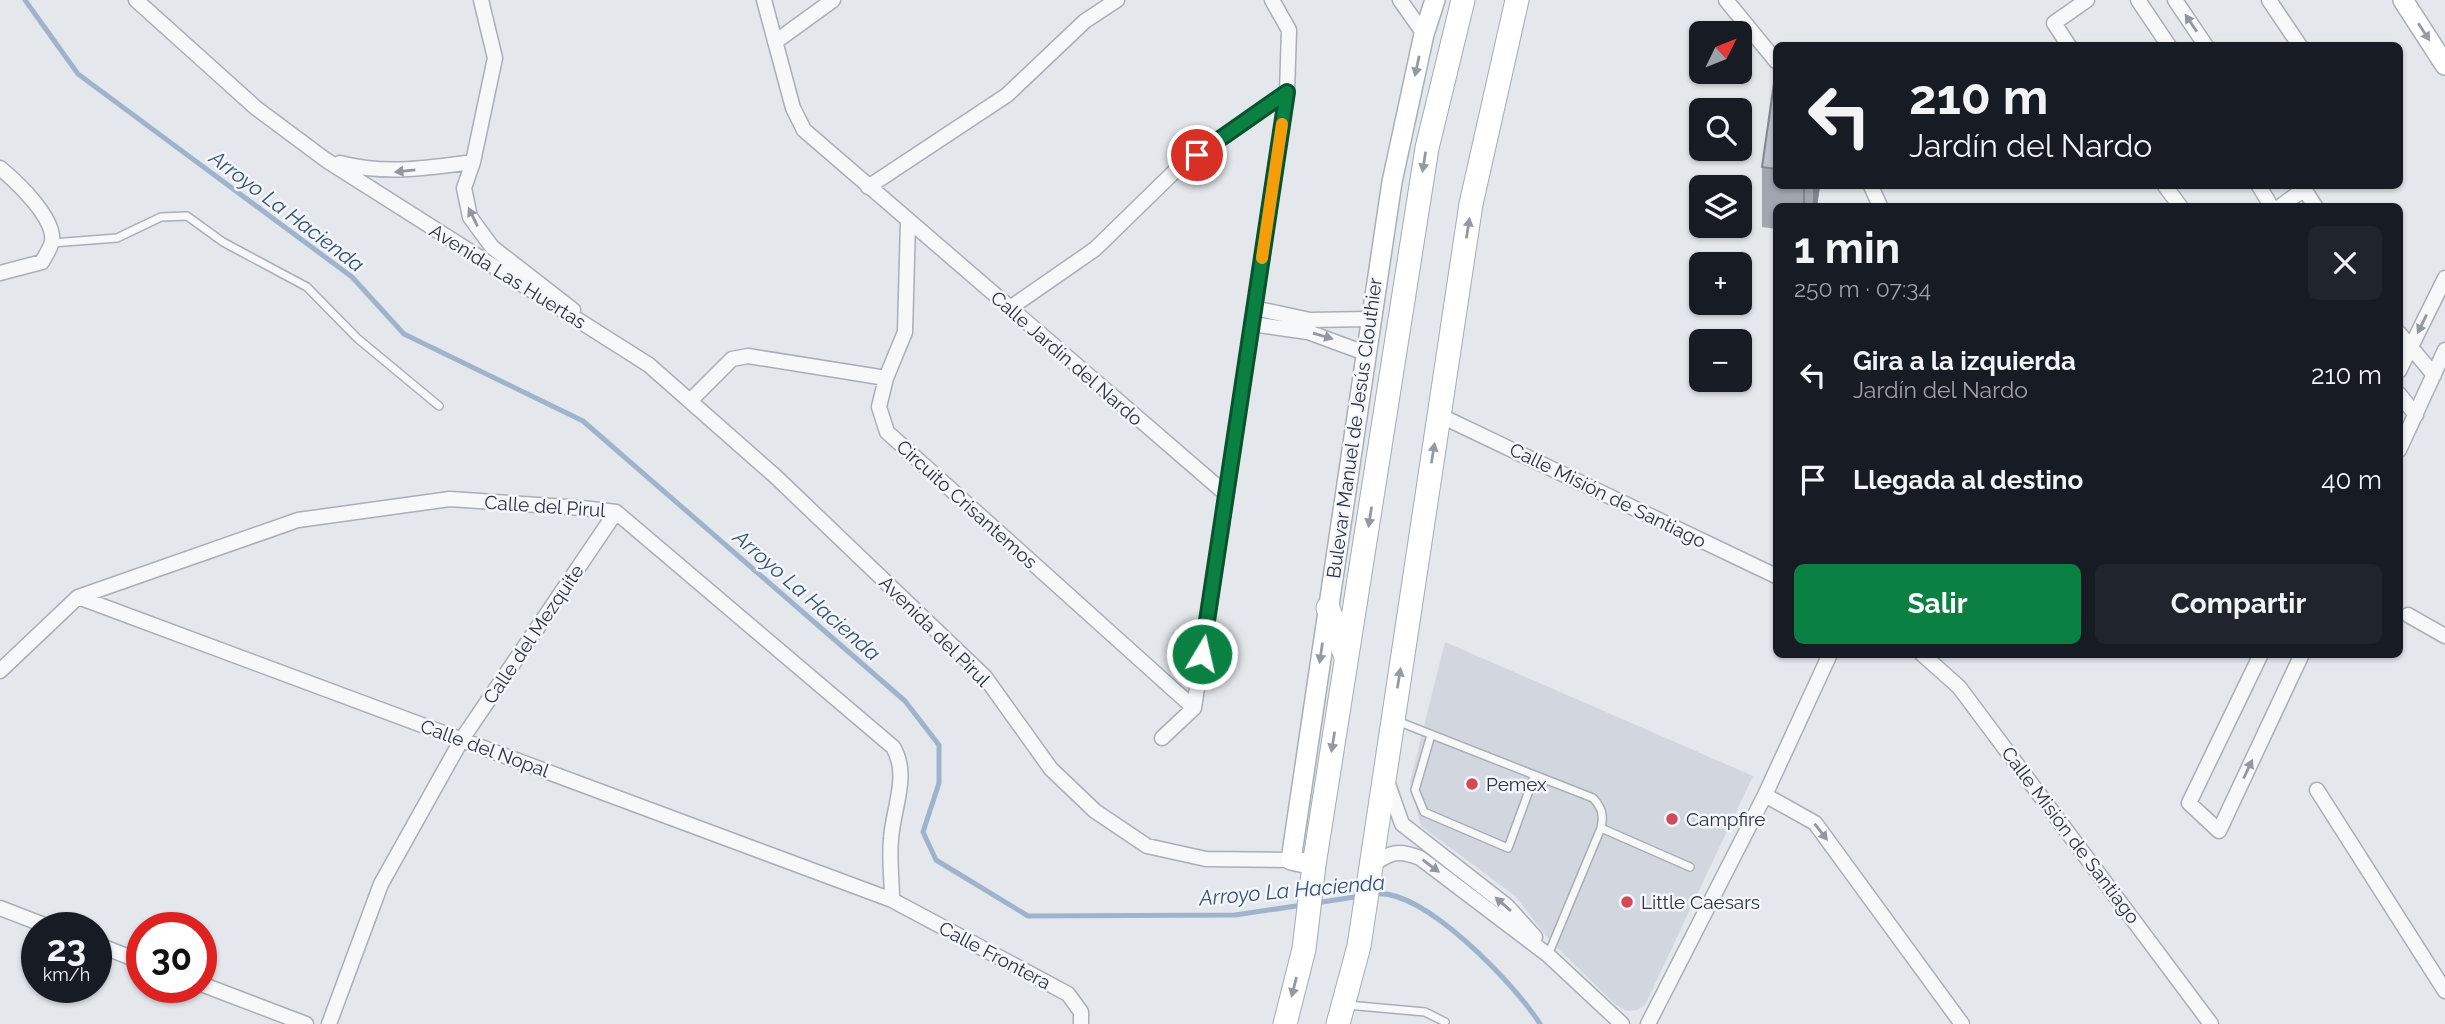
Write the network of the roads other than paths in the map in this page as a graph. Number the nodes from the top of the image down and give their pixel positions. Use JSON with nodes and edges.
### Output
{"nodes":[{"id":1,"x":136,"y":0,"type":"edge"},
{"id":2,"x":481,"y":0,"type":"edge"},
{"id":3,"x":764,"y":0,"type":"edge"},
{"id":4,"x":832,"y":0,"type":"edge"},
{"id":5,"x":1117,"y":0,"type":"edge"},
{"id":6,"x":1272,"y":0,"type":"edge"},
{"id":7,"x":1400,"y":0,"type":"edge"},
{"id":8,"x":1435,"y":0,"type":"edge"},
{"id":9,"x":1463,"y":0,"type":"edge"},
{"id":10,"x":1517,"y":0,"type":"edge"},
{"id":11,"x":1726,"y":0,"type":"edge"},
{"id":12,"x":1741,"y":0,"type":"edge"},
{"id":13,"x":2087,"y":0,"type":"edge"},
{"id":14,"x":2138,"y":0,"type":"edge"},
{"id":15,"x":2175,"y":0,"type":"edge"},
{"id":16,"x":2269,"y":0,"type":"edge"},
{"id":17,"x":2403,"y":0,"type":"edge"},
{"id":18,"x":1742,"y":21,"type":"edge"},
{"id":19,"x":1746,"y":21,"type":"edge"},
{"id":20,"x":1424,"y":34,"type":"junction"},
{"id":21,"x":1752,"y":34,"type":"edge"},
{"id":22,"x":775,"y":42,"type":"junction"},
{"id":23,"x":2066,"y":42,"type":"edge"},
{"id":24,"x":2166,"y":42,"type":"edge"},
{"id":25,"x":2203,"y":42,"type":"edge"},
{"id":26,"x":2297,"y":42,"type":"edge"},
{"id":27,"x":1773,"y":58,"type":"edge"},
{"id":28,"x":2445,"y":65,"type":"edge"},
{"id":29,"x":1287,"y":92,"type":"junction"},
{"id":30,"x":326,"y":160,"type":"junction"},
{"id":31,"x":473,"y":162,"type":"junction"},
{"id":32,"x":0,"y":168,"type":"edge"},
{"id":33,"x":868,"y":187,"type":"junction"},
{"id":34,"x":2301,"y":189,"type":"edge"},
{"id":35,"x":2284,"y":203,"type":"edge"},
{"id":36,"x":908,"y":222,"type":"junction"},
{"id":37,"x":52,"y":243,"type":"junction"},
{"id":38,"x":0,"y":273,"type":"edge"},
{"id":39,"x":2445,"y":278,"type":"edge"},
{"id":40,"x":1010,"y":308,"type":"junction"},
{"id":41,"x":1254,"y":308,"type":"junction"},
{"id":42,"x":1369,"y":319,"type":"junction"},
{"id":43,"x":1252,"y":324,"type":"junction"},
{"id":44,"x":599,"y":334,"type":"junction"},
{"id":45,"x":2403,"y":338,"type":"edge"},
{"id":46,"x":2410,"y":348,"type":"junction"},
{"id":47,"x":2445,"y":350,"type":"edge"},
{"id":48,"x":1366,"y":353,"type":"junction"},
{"id":49,"x":2403,"y":363,"type":"edge"},
{"id":50,"x":2434,"y":375,"type":"junction"},
{"id":51,"x":886,"y":377,"type":"junction"},
{"id":52,"x":2403,"y":399,"type":"edge"},
{"id":53,"x":690,"y":401,"type":"junction"},
{"id":54,"x":439,"y":406,"type":"dead end"},
{"id":55,"x":1439,"y":415,"type":"junction"},
{"id":56,"x":2416,"y":415,"type":"junction"},
{"id":57,"x":2403,"y":442,"type":"edge"},
{"id":58,"x":1226,"y":494,"type":"junction"},
{"id":59,"x":616,"y":512,"type":"junction"},
{"id":60,"x":1773,"y":575,"type":"edge"},
{"id":61,"x":78,"y":597,"type":"junction"},
{"id":62,"x":1328,"y":608,"type":"junction"},
{"id":63,"x":2408,"y":615,"type":"dead end"},
{"id":64,"x":2445,"y":636,"type":"edge"},
{"id":65,"x":1828,"y":658,"type":"edge"},
{"id":66,"x":1926,"y":658,"type":"edge"},
{"id":67,"x":2259,"y":658,"type":"edge"},
{"id":68,"x":2300,"y":658,"type":"edge"},
{"id":69,"x":1347,"y":659,"type":"junction"},
{"id":70,"x":0,"y":671,"type":"edge"},
{"id":71,"x":1194,"y":708,"type":"junction"},
{"id":72,"x":1393,"y":719,"type":"junction"},
{"id":73,"x":1432,"y":735,"type":"junction"},
{"id":74,"x":1162,"y":738,"type":"dead end"},
{"id":75,"x":462,"y":739,"type":"junction"},
{"id":76,"x":1385,"y":766,"type":"junction"},
{"id":77,"x":1534,"y":777,"type":"junction"},
{"id":78,"x":2317,"y":790,"type":"dead end"},
{"id":79,"x":1765,"y":795,"type":"junction"},
{"id":80,"x":1601,"y":828,"type":"junction"},
{"id":81,"x":1291,"y":860,"type":"junction"},
{"id":82,"x":1314,"y":865,"type":"junction"},
{"id":83,"x":1371,"y":866,"type":"junction"},
{"id":84,"x":1690,"y":867,"type":"dead end"},
{"id":85,"x":892,"y":900,"type":"junction"},
{"id":86,"x":0,"y":908,"type":"edge"},
{"id":87,"x":21,"y":916,"type":"edge"},
{"id":88,"x":1548,"y":955,"type":"junction"},
{"id":89,"x":217,"y":990,"type":"edge"},
{"id":90,"x":2445,"y":991,"type":"edge"},
{"id":91,"x":1340,"y":1014,"type":"edge"},
{"id":92,"x":1445,"y":1022,"type":"dead end"},
{"id":93,"x":306,"y":1024,"type":"edge"},
{"id":94,"x":329,"y":1024,"type":"edge"},
{"id":95,"x":1081,"y":1024,"type":"edge"},
{"id":96,"x":1285,"y":1024,"type":"edge"},
{"id":97,"x":1622,"y":1024,"type":"edge"},
{"id":98,"x":1647,"y":1024,"type":"edge"},
{"id":99,"x":1962,"y":1024,"type":"edge"},
{"id":100,"x":2211,"y":1024,"type":"edge"}],
"edges":[{"from":1,"to":30,"type":"street","name":"Avenida Las Huertas"},
{"from":2,"to":31,"type":"street","name":"Avenida Las Huertas"},
{"from":3,"to":22,"type":"street"},
{"from":4,"to":22,"type":"street"},
{"from":5,"to":33,"type":"street"},
{"from":6,"to":29,"type":"street"},
{"from":7,"to":20,"type":"street"},
{"from":8,"to":20,"type":"street","name":"Bulevar Manuel de Jesús Clouthier"},
{"from":9,"to":69,"type":"main road","one_way":true},
{"from":55,"to":10,"type":"main road","one_way":true},
{"from":11,"to":18,"type":"street"},
{"from":12,"to":19,"type":"street"},
{"from":13,"to":23,"type":"street"},
{"from":14,"to":24,"type":"street"},
{"from":25,"to":15,"type":"street","one_way":true},
{"from":16,"to":26,"type":"street"},
{"from":17,"to":28,"type":"street","one_way":true},
{"from":20,"to":42,"type":"street","name":"Bulevar Manuel de Jesús Clouthier","one_way":true},
{"from":21,"to":27,"type":"street"},
{"from":22,"to":33,"type":"street"},
{"from":29,"to":40,"type":"street"},
{"from":29,"to":41,"type":"street"},
{"from":31,"to":30,"type":"street","name":"Avenida Las Huertas","one_way":true},
{"from":30,"to":44,"type":"street","name":"Avenida Las Huertas"},
{"from":44,"to":31,"type":"street","name":"Avenida Las Huertas","one_way":true},
{"from":32,"to":37,"type":"street"},
{"from":33,"to":36,"type":"street"},
{"from":34,"to":35,"type":"street"},
{"from":36,"to":40,"type":"street","name":"Calle Jardín del Nardo"},
{"from":36,"to":51,"type":"street","name":"Circuito Crisantemos"},
{"from":37,"to":38,"type":"street"},
{"from":37,"to":54,"type":"lane"},
{"from":39,"to":46,"type":"street","one_way":true},
{"from":40,"to":58,"type":"street","name":"Calle Jardín del Nardo"},
{"from":41,"to":42,"type":"street"},
{"from":41,"to":43,"type":"street"},
{"from":42,"to":48,"type":"street","name":"Bulevar Manuel de Jesús Clouthier"},
{"from":43,"to":48,"type":"street","one_way":true},
{"from":43,"to":58,"type":"street"},
{"from":44,"to":53,"type":"street","name":"Avenida del Pirul"},
{"from":45,"to":46,"type":"street"},
{"from":46,"to":49,"type":"street"},
{"from":46,"to":50,"type":"street"},
{"from":47,"to":50,"type":"street"},
{"from":48,"to":62,"type":"street","name":"Bulevar Manuel de Jesús Clouthier"},
{"from":50,"to":56,"type":"street"},
{"from":51,"to":53,"type":"street"},
{"from":51,"to":71,"type":"street","name":"Circuito Crisantemos"},
{"from":52,"to":56,"type":"street"},
{"from":53,"to":81,"type":"street","name":"Avenida del Pirul"},
{"from":55,"to":60,"type":"street","name":"Calle Misión de Santiago"},
{"from":72,"to":55,"type":"main road","one_way":true},
{"from":56,"to":57,"type":"street"},
{"from":58,"to":71,"type":"street"},
{"from":59,"to":61,"type":"street","name":"Calle del Pirul"},
{"from":59,"to":75,"type":"street","name":"Calle del Mezquite"},
{"from":59,"to":85,"type":"street","name":"Calle del Pirul"},
{"from":61,"to":70,"type":"street","name":"Calle del Pirul"},
{"from":61,"to":75,"type":"street","name":"Calle del Nopal"},
{"from":62,"to":69,"type":"main road"},
{"from":62,"to":81,"type":"street","name":"Bulevar Manuel de Jesús Clouthier","one_way":true},
{"from":63,"to":64,"type":"street"},
{"from":65,"to":79,"type":"street"},
{"from":66,"to":100,"type":"street","name":"Calle Misión de Santiago"},
{"from":67,"to":68,"type":"street","one_way":true},
{"from":69,"to":82,"type":"main road","one_way":true},
{"from":71,"to":74,"type":"street"},
{"from":72,"to":73,"type":"lane"},
{"from":72,"to":76,"type":"main road"},
{"from":73,"to":77,"type":"lane"},
{"from":73,"to":77,"type":"lane"},
{"from":75,"to":85,"type":"street","name":"Calle del Nopal"},
{"from":75,"to":94,"type":"street","name":"Calle del Mezquite"},
{"from":76,"to":83,"type":"main road"},
{"from":88,"to":76,"type":"street","one_way":true},
{"from":77,"to":80,"type":"lane"},
{"from":78,"to":90,"type":"street"},
{"from":79,"to":98,"type":"street"},
{"from":79,"to":99,"type":"street","one_way":true},
{"from":80,"to":84,"type":"lane"},
{"from":80,"to":88,"type":"lane"},
{"from":81,"to":82,"type":"street"},
{"from":82,"to":96,"type":"main road","one_way":true},
{"from":83,"to":88,"type":"street","one_way":true},
{"from":83,"to":91,"type":"main road"},
{"from":85,"to":95,"type":"street","name":"Calle Frontera"},
{"from":86,"to":87,"type":"street"},
{"from":88,"to":97,"type":"street"},
{"from":89,"to":93,"type":"street"},
{"from":91,"to":92,"type":"lane"}]}
